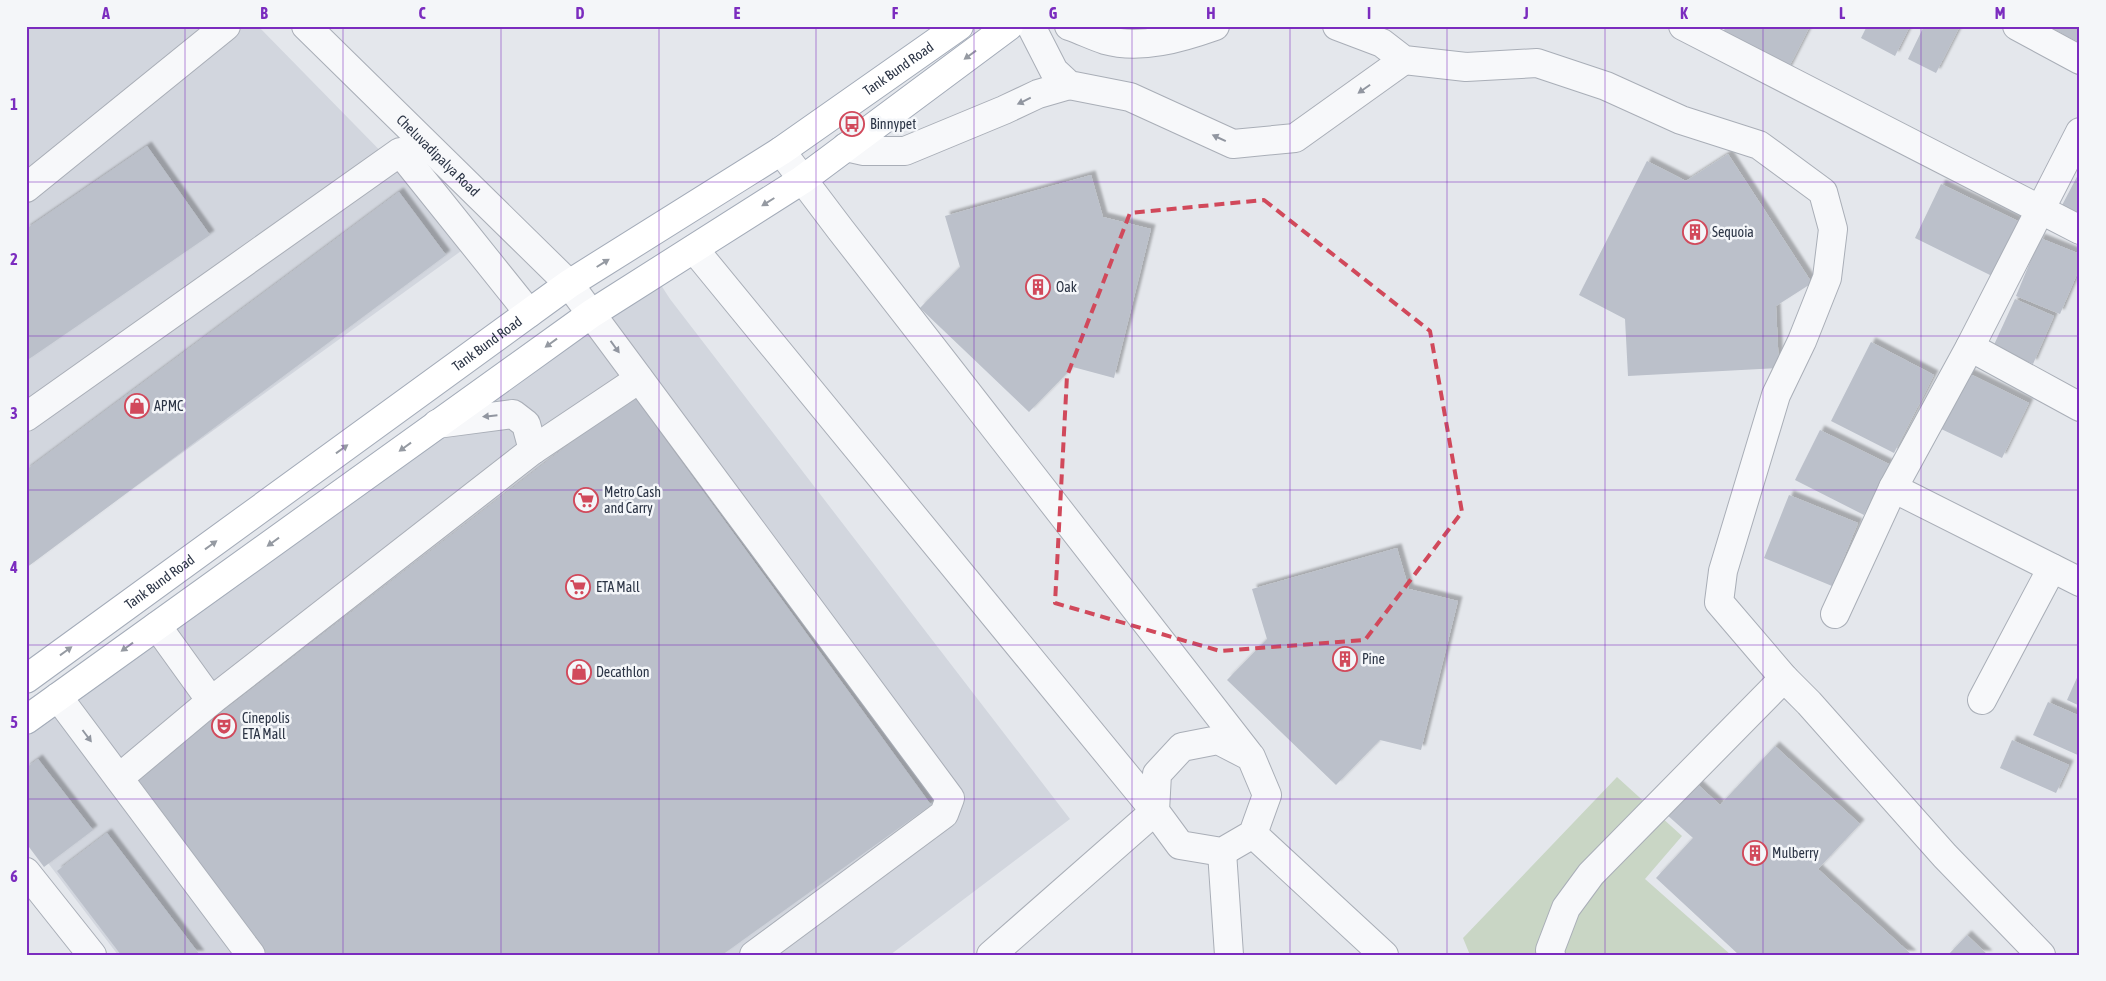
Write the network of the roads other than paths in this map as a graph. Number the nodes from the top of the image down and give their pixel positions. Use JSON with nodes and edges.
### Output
{"nodes":[{"id":1,"x":226,"y":26,"type":"edge"},
{"id":2,"x":306,"y":26,"type":"edge"},
{"id":3,"x":959,"y":26,"type":"edge"},
{"id":4,"x":1010,"y":26,"type":"edge"},
{"id":5,"x":1031,"y":26,"type":"edge"},
{"id":6,"x":1069,"y":26,"type":"edge"},
{"id":7,"x":1215,"y":26,"type":"edge"},
{"id":8,"x":1337,"y":26,"type":"edge"},
{"id":9,"x":1683,"y":26,"type":"edge"},
{"id":10,"x":2017,"y":26,"type":"edge"},
{"id":11,"x":1404,"y":60,"type":"junction"},
{"id":12,"x":2080,"y":60,"type":"edge"},
{"id":13,"x":1070,"y":85,"type":"junction"},
{"id":14,"x":2080,"y":132,"type":"edge"},
{"id":15,"x":846,"y":147,"type":"junction"},
{"id":16,"x":781,"y":151,"type":"junction"},
{"id":17,"x":802,"y":180,"type":"junction"},
{"id":18,"x":26,"y":188,"type":"edge"},
{"id":19,"x":2040,"y":209,"type":"junction"},
{"id":20,"x":2080,"y":230,"type":"edge"},
{"id":21,"x":694,"y":249,"type":"junction"},
{"id":22,"x":569,"y":284,"type":"junction"},
{"id":23,"x":529,"y":313,"type":"junction"},
{"id":24,"x":591,"y":314,"type":"junction"},
{"id":25,"x":1970,"y":347,"type":"junction"},
{"id":26,"x":639,"y":379,"type":"junction"},
{"id":27,"x":2080,"y":408,"type":"edge"},
{"id":28,"x":26,"y":417,"type":"edge"},
{"id":29,"x":437,"y":424,"type":"junction"},
{"id":30,"x":533,"y":450,"type":"junction"},
{"id":31,"x":1893,"y":488,"type":"junction"},
{"id":32,"x":2052,"y":568,"type":"junction"},
{"id":33,"x":2080,"y":582,"type":"edge"},
{"id":34,"x":1835,"y":614,"type":"dead end"},
{"id":35,"x":157,"y":626,"type":"junction"},
{"id":36,"x":1784,"y":678,"type":"junction"},
{"id":37,"x":26,"y":679,"type":"edge"},
{"id":38,"x":58,"y":697,"type":"junction"},
{"id":39,"x":1982,"y":700,"type":"dead end"},
{"id":40,"x":211,"y":701,"type":"junction"},
{"id":41,"x":26,"y":720,"type":"edge"},
{"id":42,"x":1251,"y":757,"type":"junction"},
{"id":43,"x":119,"y":778,"type":"junction"},
{"id":44,"x":1155,"y":811,"type":"junction"},
{"id":45,"x":1253,"y":834,"type":"junction"},
{"id":46,"x":1222,"y":852,"type":"junction"},
{"id":47,"x":26,"y":872,"type":"edge"},
{"id":48,"x":92,"y":955,"type":"edge"},
{"id":49,"x":251,"y":955,"type":"edge"},
{"id":50,"x":754,"y":955,"type":"edge"},
{"id":51,"x":991,"y":955,"type":"edge"},
{"id":52,"x":1229,"y":955,"type":"edge"},
{"id":53,"x":1384,"y":955,"type":"edge"},
{"id":54,"x":1551,"y":955,"type":"edge"},
{"id":55,"x":2041,"y":955,"type":"edge"}],
"edges":[{"from":1,"to":18,"type":"street"},
{"from":2,"to":22,"type":"street","name":"Cheluvadipalya Road"},
{"from":3,"to":16,"type":"main road","name":"Tank Bund Road"},
{"from":4,"to":15,"type":"main road","one_way":true},
{"from":5,"to":13,"type":"street"},
{"from":6,"to":7,"type":"street"},
{"from":8,"to":11,"type":"street"},
{"from":9,"to":19,"type":"street"},
{"from":10,"to":12,"type":"street"},
{"from":11,"to":13,"type":"street","one_way":true},
{"from":11,"to":36,"type":"street"},
{"from":13,"to":15,"type":"street","one_way":true},
{"from":14,"to":19,"type":"street"},
{"from":15,"to":17,"type":"main road"},
{"from":16,"to":17,"type":"street"},
{"from":22,"to":16,"type":"main road","name":"Tank Bund Road","one_way":true},
{"from":17,"to":21,"type":"main road","one_way":true},
{"from":17,"to":42,"type":"street"},
{"from":19,"to":20,"type":"street"},
{"from":19,"to":25,"type":"street"},
{"from":21,"to":24,"type":"main road"},
{"from":21,"to":44,"type":"street"},
{"from":22,"to":23,"type":"main road","name":"Tank Bund Road"},
{"from":22,"to":24,"type":"street","name":"Cheluvadipalya Road"},
{"from":23,"to":28,"type":"street"},
{"from":37,"to":23,"type":"main road","name":"Tank Bund Road","one_way":true},
{"from":24,"to":26,"type":"street","name":"Cheluvadipalya Road","one_way":true},
{"from":24,"to":29,"type":"main road","one_way":true},
{"from":25,"to":27,"type":"street"},
{"from":25,"to":31,"type":"street"},
{"from":26,"to":30,"type":"street"},
{"from":26,"to":50,"type":"street","name":"Cheluvadipalya Road"},
{"from":30,"to":29,"type":"street","one_way":true},
{"from":29,"to":35,"type":"main road","one_way":true},
{"from":30,"to":40,"type":"street"},
{"from":31,"to":32,"type":"street"},
{"from":31,"to":34,"type":"street"},
{"from":32,"to":33,"type":"street"},
{"from":32,"to":39,"type":"street"},
{"from":35,"to":38,"type":"main road","one_way":true},
{"from":35,"to":40,"type":"street"},
{"from":36,"to":54,"type":"street"},
{"from":36,"to":55,"type":"street"},
{"from":38,"to":41,"type":"main road"},
{"from":38,"to":43,"type":"street","one_way":true},
{"from":40,"to":43,"type":"street"},
{"from":42,"to":44,"type":"street"},
{"from":42,"to":45,"type":"street"},
{"from":43,"to":49,"type":"street"},
{"from":44,"to":46,"type":"street"},
{"from":44,"to":51,"type":"street"},
{"from":45,"to":46,"type":"street"},
{"from":45,"to":53,"type":"street"},
{"from":46,"to":52,"type":"street"},
{"from":47,"to":48,"type":"street"}]}
